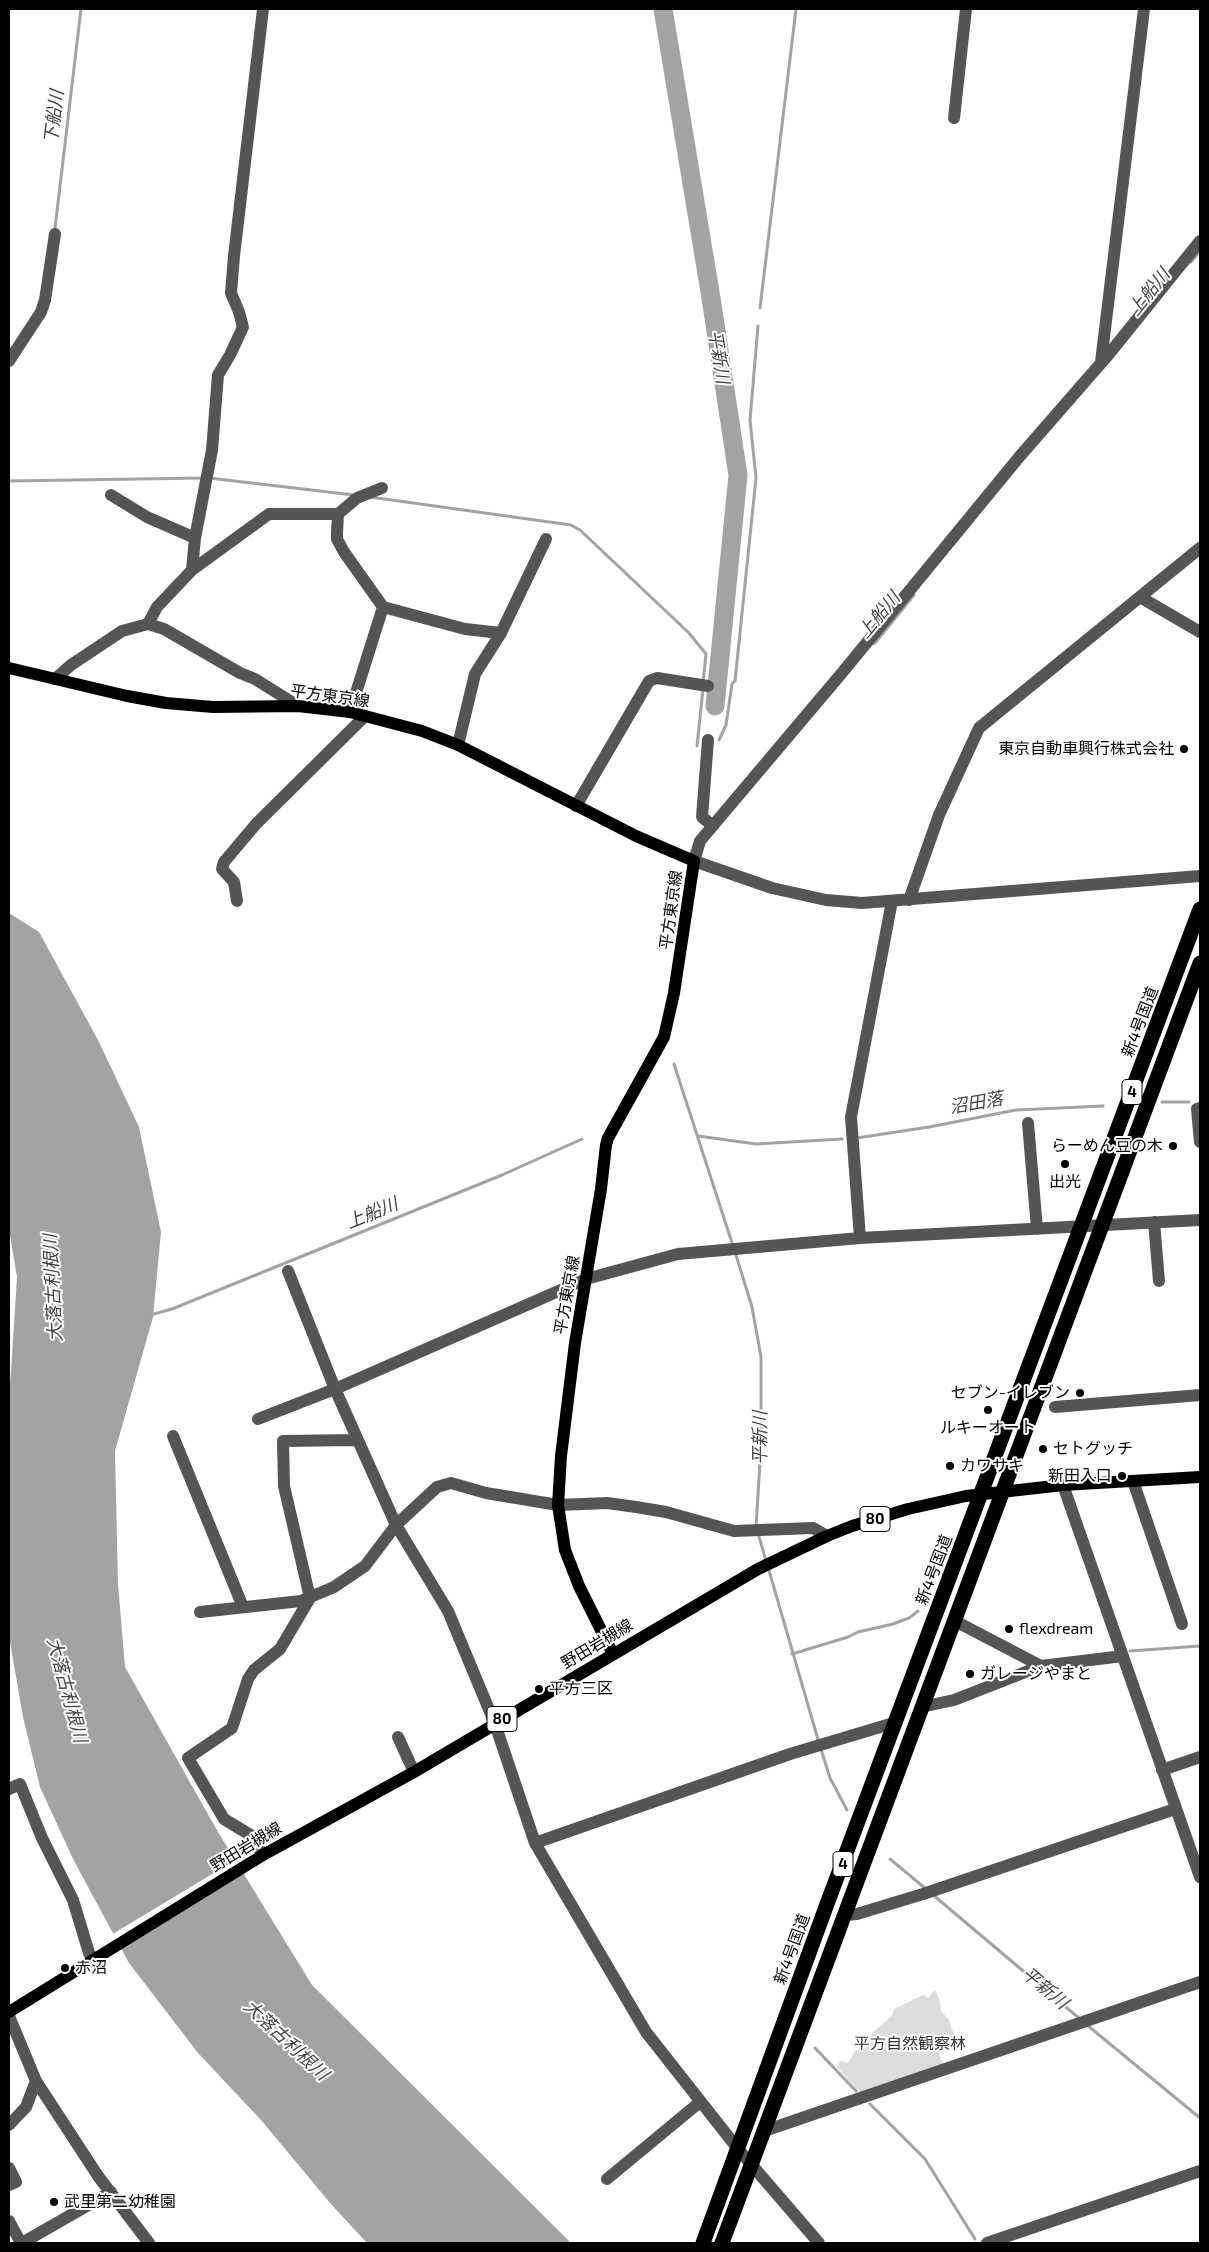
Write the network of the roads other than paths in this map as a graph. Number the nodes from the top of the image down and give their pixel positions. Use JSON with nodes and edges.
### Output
{"nodes":[{"id":1,"x":263,"y":9,"type":"edge"},
{"id":2,"x":966,"y":9,"type":"edge"},
{"id":3,"x":1144,"y":9,"type":"edge"},
{"id":4,"x":954,"y":118,"type":"dead end"},
{"id":5,"x":55,"y":234,"type":"dead end"},
{"id":6,"x":1200,"y":241,"type":"edge"},
{"id":7,"x":9,"y":361,"type":"edge"},
{"id":8,"x":1101,"y":362,"type":"junction"},
{"id":9,"x":382,"y":488,"type":"dead end"},
{"id":10,"x":111,"y":495,"type":"dead end"},
{"id":11,"x":338,"y":514,"type":"junction"},
{"id":12,"x":195,"y":538,"type":"junction"},
{"id":13,"x":546,"y":539,"type":"dead end"},
{"id":14,"x":1200,"y":548,"type":"edge"},
{"id":15,"x":192,"y":570,"type":"junction"},
{"id":16,"x":1140,"y":597,"type":"junction"},
{"id":17,"x":383,"y":607,"type":"junction"},
{"id":18,"x":148,"y":624,"type":"junction"},
{"id":19,"x":1200,"y":632,"type":"edge"},
{"id":20,"x":501,"y":633,"type":"junction"},
{"id":21,"x":9,"y":668,"type":"edge"},
{"id":22,"x":55,"y":679,"type":"junction"},
{"id":23,"x":708,"y":686,"type":"dead end"},
{"id":24,"x":298,"y":706,"type":"junction"},
{"id":25,"x":350,"y":712,"type":"junction"},
{"id":26,"x":365,"y":716,"type":"junction"},
{"id":27,"x":708,"y":740,"type":"dead end"},
{"id":28,"x":458,"y":745,"type":"junction"},
{"id":29,"x":576,"y":806,"type":"junction"},
{"id":30,"x":713,"y":826,"type":"junction"},
{"id":31,"x":694,"y":861,"type":"junction"},
{"id":32,"x":1200,"y":876,"type":"edge"},
{"id":33,"x":909,"y":900,"type":"junction"},
{"id":34,"x":237,"y":901,"type":"dead end"},
{"id":35,"x":892,"y":902,"type":"junction"},
{"id":36,"x":1200,"y":909,"type":"edge"},
{"id":37,"x":1200,"y":962,"type":"edge"},
{"id":38,"x":1200,"y":1108,"type":"edge"},
{"id":39,"x":1028,"y":1124,"type":"dead end"},
{"id":40,"x":1200,"y":1142,"type":"edge"},
{"id":41,"x":1200,"y":1220,"type":"edge"},
{"id":42,"x":1154,"y":1222,"type":"junction"},
{"id":43,"x":1101,"y":1225,"type":"junction"},
{"id":44,"x":1082,"y":1227,"type":"junction"},
{"id":45,"x":1037,"y":1229,"type":"junction"},
{"id":46,"x":860,"y":1238,"type":"junction"},
{"id":47,"x":288,"y":1271,"type":"dead end"},
{"id":48,"x":586,"y":1279,"type":"junction"},
{"id":49,"x":1160,"y":1281,"type":"dead end"},
{"id":50,"x":335,"y":1389,"type":"junction"},
{"id":51,"x":1200,"y":1395,"type":"edge"},
{"id":52,"x":1055,"y":1408,"type":"dead end"},
{"id":53,"x":258,"y":1419,"type":"dead end"},
{"id":54,"x":173,"y":1436,"type":"dead end"},
{"id":55,"x":358,"y":1440,"type":"junction"},
{"id":56,"x":1200,"y":1477,"type":"edge"},
{"id":57,"x":1132,"y":1481,"type":"junction"},
{"id":58,"x":1062,"y":1485,"type":"junction"},
{"id":59,"x":1002,"y":1491,"type":"junction"},
{"id":60,"x":981,"y":1494,"type":"junction"},
{"id":61,"x":558,"y":1505,"type":"junction"},
{"id":62,"x":396,"y":1525,"type":"junction"},
{"id":63,"x":827,"y":1536,"type":"junction"},
{"id":64,"x":310,"y":1598,"type":"junction"},
{"id":65,"x":243,"y":1607,"type":"junction"},
{"id":66,"x":200,"y":1612,"type":"dead end"},
{"id":67,"x":955,"y":1620,"type":"junction"},
{"id":68,"x":1182,"y":1624,"type":"dead end"},
{"id":69,"x":613,"y":1654,"type":"junction"},
{"id":70,"x":1123,"y":1656,"type":"junction"},
{"id":71,"x":1040,"y":1666,"type":"junction"},
{"id":72,"x":922,"y":1707,"type":"junction"},
{"id":73,"x":897,"y":1722,"type":"junction"},
{"id":74,"x":495,"y":1724,"type":"junction"},
{"id":75,"x":398,"y":1737,"type":"dead end"},
{"id":76,"x":1200,"y":1757,"type":"edge"},
{"id":77,"x":1162,"y":1770,"type":"junction"},
{"id":78,"x":414,"y":1772,"type":"junction"},
{"id":79,"x":9,"y":1789,"type":"edge"},
{"id":80,"x":1175,"y":1809,"type":"junction"},
{"id":81,"x":535,"y":1843,"type":"junction"},
{"id":82,"x":262,"y":1855,"type":"junction"},
{"id":83,"x":1200,"y":1877,"type":"edge"},
{"id":84,"x":845,"y":1915,"type":"junction"},
{"id":85,"x":94,"y":1960,"type":"junction"},
{"id":86,"x":1200,"y":1982,"type":"edge"},
{"id":87,"x":9,"y":2014,"type":"edge"},
{"id":88,"x":36,"y":2081,"type":"junction"},
{"id":89,"x":700,"y":2102,"type":"junction"},
{"id":90,"x":9,"y":2125,"type":"edge"},
{"id":91,"x":764,"y":2131,"type":"junction"},
{"id":92,"x":738,"y":2149,"type":"junction"},
{"id":93,"x":751,"y":2165,"type":"junction"},
{"id":94,"x":9,"y":2168,"type":"edge"},
{"id":95,"x":1200,"y":2171,"type":"edge"},
{"id":96,"x":608,"y":2178,"type":"dead end"},
{"id":97,"x":9,"y":2185,"type":"edge"},
{"id":98,"x":111,"y":2192,"type":"junction"},
{"id":99,"x":9,"y":2221,"type":"edge"},
{"id":100,"x":812,"y":2241,"type":"edge"},
{"id":101,"x":22,"y":2243,"type":"edge"},
{"id":102,"x":149,"y":2243,"type":"edge"},
{"id":103,"x":703,"y":2243,"type":"edge"},
{"id":104,"x":722,"y":2243,"type":"edge"},
{"id":105,"x":987,"y":2243,"type":"edge"}],
"edges":[{"from":1,"to":12,"type":"street"},
{"from":2,"to":4,"type":"street"},
{"from":3,"to":8,"type":"street"},
{"from":5,"to":7,"type":"street"},
{"from":6,"to":8,"type":"street"},
{"from":8,"to":30,"type":"street"},
{"from":9,"to":11,"type":"street"},
{"from":10,"to":12,"type":"street"},
{"from":11,"to":15,"type":"street"},
{"from":11,"to":17,"type":"street"},
{"from":12,"to":15,"type":"street"},
{"from":13,"to":20,"type":"street"},
{"from":14,"to":16,"type":"street"},
{"from":15,"to":18,"type":"street"},
{"from":16,"to":19,"type":"street"},
{"from":16,"to":33,"type":"street"},
{"from":17,"to":20,"type":"street"},
{"from":17,"to":25,"type":"street"},
{"from":18,"to":22,"type":"street"},
{"from":18,"to":24,"type":"street"},
{"from":20,"to":28,"type":"street"},
{"from":21,"to":22,"type":"main road","name":"平方東京線"},
{"from":22,"to":24,"type":"main road","name":"平方東京線"},
{"from":23,"to":29,"type":"street"},
{"from":24,"to":25,"type":"main road","name":"平方東京線"},
{"from":25,"to":26,"type":"main road","name":"平方東京線"},
{"from":26,"to":28,"type":"main road","name":"平方東京線"},
{"from":26,"to":34,"type":"street"},
{"from":27,"to":30,"type":"street"},
{"from":28,"to":29,"type":"main road","name":"平方東京線"},
{"from":29,"to":31,"type":"main road","name":"平方東京線"},
{"from":30,"to":31,"type":"street"},
{"from":31,"to":35,"type":"street"},
{"from":31,"to":48,"type":"main road","name":"平方東京線"},
{"from":32,"to":33,"type":"street"},
{"from":33,"to":35,"type":"street"},
{"from":35,"to":46,"type":"street"},
{"from":36,"to":44,"type":"highway","name":"新4号国道","number":"4"},
{"from":37,"to":43,"type":"highway","number":"4"},
{"from":38,"to":40,"type":"street"},
{"from":39,"to":45,"type":"street"},
{"from":41,"to":42,"type":"street"},
{"from":42,"to":43,"type":"street"},
{"from":42,"to":49,"type":"street"},
{"from":43,"to":44,"type":"street"},
{"from":43,"to":59,"type":"highway","number":"4"},
{"from":44,"to":45,"type":"street"},
{"from":44,"to":60,"type":"highway","name":"新4号国道","number":"4"},
{"from":45,"to":46,"type":"street"},
{"from":46,"to":48,"type":"street"},
{"from":47,"to":50,"type":"street"},
{"from":48,"to":50,"type":"street"},
{"from":48,"to":61,"type":"main road","name":"平方東京線"},
{"from":50,"to":53,"type":"street"},
{"from":50,"to":55,"type":"street"},
{"from":51,"to":52,"type":"street"},
{"from":54,"to":65,"type":"street"},
{"from":55,"to":62,"type":"street"},
{"from":55,"to":64,"type":"street"},
{"from":56,"to":57,"type":"main road","name":"野田岩槻線","number":"80"},
{"from":57,"to":58,"type":"main road","name":"野田岩槻線","number":"80"},
{"from":57,"to":68,"type":"street"},
{"from":58,"to":59,"type":"main road","name":"野田岩槻線","number":"80"},
{"from":58,"to":70,"type":"street"},
{"from":59,"to":60,"type":"main road","name":"野田岩槻線","number":"80"},
{"from":59,"to":67,"type":"highway","number":"4"},
{"from":60,"to":63,"type":"main road","name":"野田岩槻線","number":"80"},
{"from":60,"to":73,"type":"highway","name":"新4号国道","number":"4"},
{"from":61,"to":62,"type":"street"},
{"from":61,"to":63,"type":"street"},
{"from":61,"to":69,"type":"main road","name":"平方東京線"},
{"from":62,"to":64,"type":"street"},
{"from":62,"to":74,"type":"street"},
{"from":63,"to":69,"type":"main road","name":"野田岩槻線","number":"80"},
{"from":64,"to":65,"type":"street"},
{"from":64,"to":82,"type":"street"},
{"from":65,"to":66,"type":"street"},
{"from":67,"to":71,"type":"street"},
{"from":67,"to":72,"type":"highway","number":"4"},
{"from":69,"to":74,"type":"main road","name":"野田岩槻線","number":"80"},
{"from":70,"to":71,"type":"street"},
{"from":70,"to":77,"type":"street"},
{"from":71,"to":72,"type":"street"},
{"from":72,"to":84,"type":"highway","number":"4"},
{"from":73,"to":81,"type":"street"},
{"from":73,"to":92,"type":"highway","name":"新4号国道","number":"4"},
{"from":74,"to":78,"type":"main road","name":"野田岩槻線","number":"80"},
{"from":74,"to":81,"type":"street"},
{"from":75,"to":78,"type":"street"},
{"from":76,"to":77,"type":"street"},
{"from":77,"to":80,"type":"street"},
{"from":78,"to":82,"type":"main road","name":"野田岩槻線","number":"80"},
{"from":79,"to":85,"type":"street"},
{"from":80,"to":83,"type":"street"},
{"from":80,"to":84,"type":"street"},
{"from":81,"to":89,"type":"street"},
{"from":82,"to":85,"type":"main road","name":"野田岩槻線","number":"80"},
{"from":84,"to":91,"type":"highway","number":"4"},
{"from":85,"to":87,"type":"main road","name":"野田岩槻線","number":"80"},
{"from":86,"to":91,"type":"street"},
{"from":87,"to":88,"type":"street"},
{"from":88,"to":90,"type":"street"},
{"from":88,"to":98,"type":"street"},
{"from":89,"to":92,"type":"street"},
{"from":89,"to":96,"type":"street"},
{"from":91,"to":93,"type":"highway","number":"4"},
{"from":92,"to":93,"type":"street"},
{"from":92,"to":103,"type":"highway","name":"新4号国道","number":"4"},
{"from":93,"to":100,"type":"street"},
{"from":93,"to":104,"type":"highway","number":"4"},
{"from":94,"to":97,"type":"street"},
{"from":95,"to":105,"type":"street"},
{"from":98,"to":101,"type":"street"},
{"from":98,"to":102,"type":"street"},
{"from":99,"to":101,"type":"street"}]}
